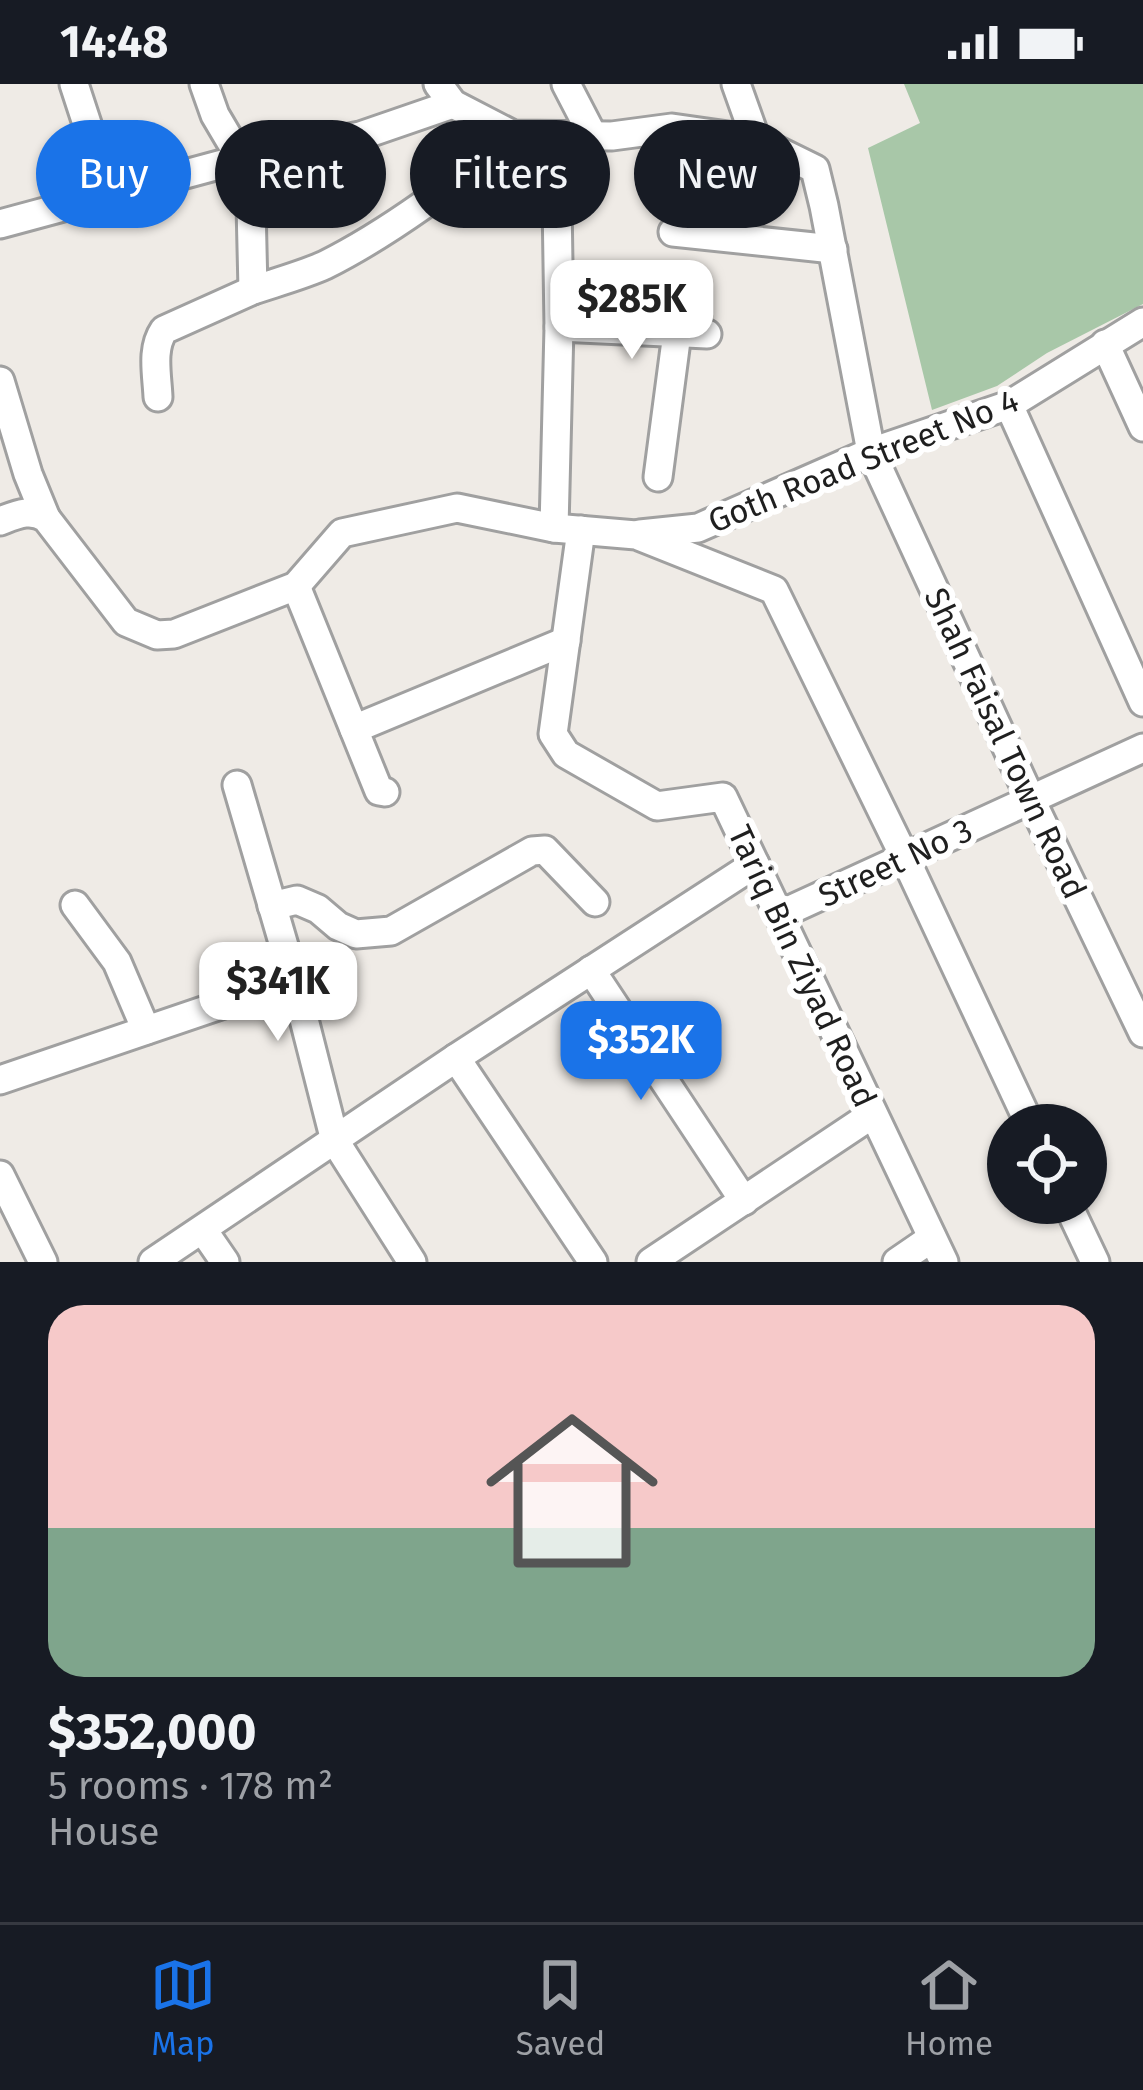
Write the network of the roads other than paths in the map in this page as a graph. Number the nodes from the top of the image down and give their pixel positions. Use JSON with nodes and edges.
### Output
{"nodes":[{"id":1,"x":74,"y":84,"type":"edge"},
{"id":2,"x":204,"y":84,"type":"edge"},
{"id":3,"x":566,"y":84,"type":"edge"},
{"id":4,"x":736,"y":84,"type":"edge"},
{"id":5,"x":446,"y":94,"type":"edge"},
{"id":6,"x":86,"y":120,"type":"edge"},
{"id":7,"x":217,"y":120,"type":"edge"},
{"id":8,"x":488,"y":120,"type":"edge"},
{"id":9,"x":585,"y":120,"type":"edge"},
{"id":10,"x":749,"y":120,"type":"edge"},
{"id":11,"x":386,"y":123,"type":"edge"},
{"id":12,"x":800,"y":162,"type":"edge"},
{"id":13,"x":410,"y":210,"type":"edge"},
{"id":14,"x":36,"y":214,"type":"edge"},
{"id":15,"x":0,"y":224,"type":"edge"},
{"id":16,"x":252,"y":228,"type":"edge"},
{"id":17,"x":557,"y":228,"type":"edge"},
{"id":18,"x":673,"y":232,"type":"dead end"},
{"id":19,"x":833,"y":249,"type":"junction"},
{"id":20,"x":254,"y":290,"type":"junction"},
{"id":21,"x":1143,"y":322,"type":"edge"},
{"id":22,"x":559,"y":327,"type":"junction"},
{"id":23,"x":676,"y":333,"type":"junction"},
{"id":24,"x":707,"y":334,"type":"dead end"},
{"id":25,"x":1105,"y":344,"type":"junction"},
{"id":26,"x":0,"y":381,"type":"edge"},
{"id":27,"x":158,"y":397,"type":"dead end"},
{"id":28,"x":1009,"y":405,"type":"junction"},
{"id":29,"x":1143,"y":427,"type":"edge"},
{"id":30,"x":872,"y":452,"type":"junction"},
{"id":31,"x":658,"y":477,"type":"dead end"},
{"id":32,"x":46,"y":518,"type":"junction"},
{"id":33,"x":0,"y":521,"type":"edge"},
{"id":34,"x":567,"y":529,"type":"junction"},
{"id":35,"x":636,"y":535,"type":"junction"},
{"id":36,"x":296,"y":586,"type":"junction"},
{"id":37,"x":566,"y":641,"type":"junction"},
{"id":38,"x":1143,"y":702,"type":"edge"},
{"id":39,"x":354,"y":729,"type":"junction"},
{"id":40,"x":1143,"y":748,"type":"edge"},
{"id":41,"x":237,"y":785,"type":"dead end"},
{"id":42,"x":385,"y":791,"type":"dead end"},
{"id":43,"x":1030,"y":800,"type":"junction"},
{"id":44,"x":904,"y":858,"type":"junction"},
{"id":45,"x":755,"y":864,"type":"junction"},
{"id":46,"x":595,"y":902,"type":"dead end"},
{"id":47,"x":75,"y":905,"type":"dead end"},
{"id":48,"x":272,"y":906,"type":"junction"},
{"id":49,"x":779,"y":916,"type":"junction"},
{"id":50,"x":591,"y":970,"type":"junction"},
{"id":51,"x":294,"y":980,"type":"junction"},
{"id":52,"x":146,"y":1030,"type":"junction"},
{"id":53,"x":1143,"y":1034,"type":"edge"},
{"id":54,"x":456,"y":1058,"type":"junction"},
{"id":55,"x":0,"y":1080,"type":"edge"},
{"id":56,"x":1020,"y":1104,"type":"edge"},
{"id":57,"x":873,"y":1114,"type":"junction"},
{"id":58,"x":335,"y":1141,"type":"junction"},
{"id":59,"x":0,"y":1175,"type":"edge"},
{"id":60,"x":744,"y":1201,"type":"junction"},
{"id":61,"x":1077,"y":1224,"type":"edge"},
{"id":62,"x":203,"y":1230,"type":"junction"},
{"id":63,"x":938,"y":1250,"type":"edge"},
{"id":64,"x":43,"y":1262,"type":"edge"},
{"id":65,"x":153,"y":1262,"type":"edge"},
{"id":66,"x":225,"y":1262,"type":"edge"},
{"id":67,"x":412,"y":1262,"type":"edge"},
{"id":68,"x":593,"y":1262,"type":"edge"},
{"id":69,"x":651,"y":1262,"type":"edge"},
{"id":70,"x":897,"y":1262,"type":"edge"},
{"id":71,"x":1095,"y":1262,"type":"edge"}],
"edges":[{"from":1,"to":6,"type":"street"},
{"from":2,"to":7,"type":"street"},
{"from":3,"to":9,"type":"street"},
{"from":4,"to":10,"type":"street"},
{"from":5,"to":8,"type":"street"},
{"from":5,"to":11,"type":"street"},
{"from":12,"to":19,"type":"street","name":"Shah Faisal Town Road"},
{"from":13,"to":20,"type":"street"},
{"from":14,"to":15,"type":"street"},
{"from":16,"to":20,"type":"street"},
{"from":17,"to":22,"type":"street","name":"Tariq Bin Ziyad Road"},
{"from":18,"to":19,"type":"street"},
{"from":19,"to":30,"type":"street","name":"Shah Faisal Town Road"},
{"from":20,"to":27,"type":"street"},
{"from":21,"to":25,"type":"street","name":"Goth Road Street No 4"},
{"from":22,"to":23,"type":"street"},
{"from":22,"to":34,"type":"street","name":"Tariq Bin Ziyad Road"},
{"from":23,"to":24,"type":"street"},
{"from":23,"to":31,"type":"street"},
{"from":25,"to":28,"type":"street","name":"Goth Road Street No 4"},
{"from":25,"to":29,"type":"street"},
{"from":26,"to":32,"type":"street"},
{"from":28,"to":30,"type":"street","name":"Goth Road Street No 4"},
{"from":28,"to":38,"type":"street"},
{"from":30,"to":35,"type":"street","name":"Goth Road Street No 4"},
{"from":30,"to":43,"type":"street","name":"Shah Faisal Town Road"},
{"from":32,"to":33,"type":"street"},
{"from":32,"to":36,"type":"street"},
{"from":34,"to":35,"type":"street"},
{"from":34,"to":36,"type":"street"},
{"from":34,"to":37,"type":"street","name":"Tariq Bin Ziyad Road"},
{"from":35,"to":44,"type":"street"},
{"from":36,"to":39,"type":"street"},
{"from":37,"to":39,"type":"street"},
{"from":37,"to":45,"type":"street","name":"Tariq Bin Ziyad Road"},
{"from":39,"to":42,"type":"street"},
{"from":40,"to":43,"type":"street","name":"Street No 3"},
{"from":41,"to":48,"type":"street"},
{"from":43,"to":44,"type":"street","name":"Street No 3"},
{"from":43,"to":53,"type":"street","name":"Shah Faisal Town Road"},
{"from":44,"to":49,"type":"street","name":"Street No 3"},
{"from":44,"to":56,"type":"street"},
{"from":45,"to":49,"type":"street","name":"Tariq Bin Ziyad Road"},
{"from":45,"to":50,"type":"street"},
{"from":46,"to":48,"type":"street"},
{"from":47,"to":52,"type":"street"},
{"from":48,"to":51,"type":"street"},
{"from":49,"to":57,"type":"street","name":"Tariq Bin Ziyad Road"},
{"from":50,"to":54,"type":"street"},
{"from":50,"to":60,"type":"street"},
{"from":51,"to":52,"type":"street"},
{"from":51,"to":58,"type":"street"},
{"from":52,"to":55,"type":"street"},
{"from":54,"to":58,"type":"street"},
{"from":54,"to":68,"type":"street"},
{"from":57,"to":60,"type":"street"},
{"from":57,"to":63,"type":"street","name":"Tariq Bin Ziyad Road"},
{"from":58,"to":62,"type":"street"},
{"from":58,"to":67,"type":"street"},
{"from":59,"to":64,"type":"street"},
{"from":60,"to":69,"type":"street"},
{"from":61,"to":71,"type":"street"},
{"from":62,"to":65,"type":"street"},
{"from":62,"to":66,"type":"street"},
{"from":63,"to":70,"type":"street","name":"Tariq Bin Ziyad Road"}]}
